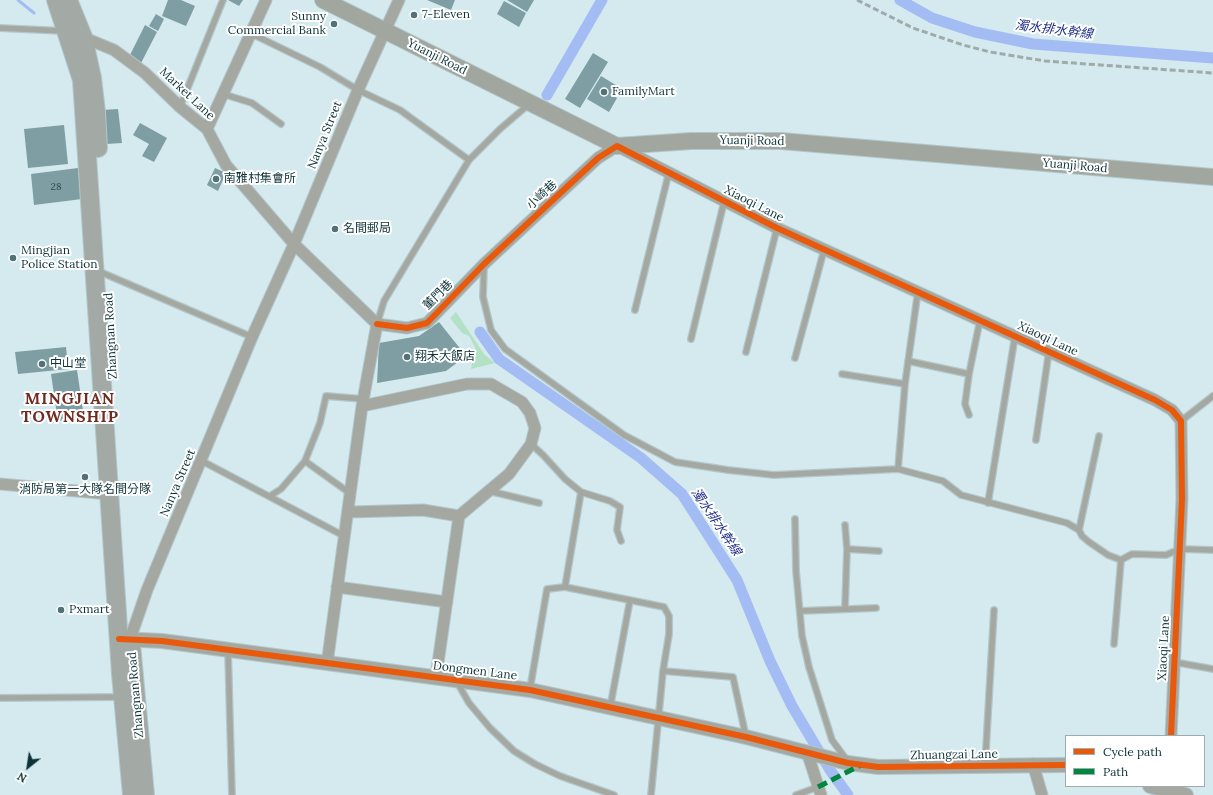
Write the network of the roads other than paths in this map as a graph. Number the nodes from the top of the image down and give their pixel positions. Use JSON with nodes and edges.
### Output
{"nodes":[{"id":1,"x":56,"y":0,"type":"edge"},
{"id":2,"x":68,"y":0,"type":"edge"},
{"id":3,"x":223,"y":0,"type":"edge"},
{"id":4,"x":266,"y":0,"type":"edge"},
{"id":5,"x":323,"y":0,"type":"edge"},
{"id":6,"x":399,"y":0,"type":"edge"},
{"id":7,"x":0,"y":28,"type":"edge"},
{"id":8,"x":65,"y":31,"type":"junction"},
{"id":9,"x":385,"y":31,"type":"junction"},
{"id":10,"x":250,"y":33,"type":"junction"},
{"id":11,"x":83,"y":37,"type":"junction"},
{"id":12,"x":358,"y":90,"type":"junction"},
{"id":13,"x":222,"y":94,"type":"junction"},
{"id":14,"x":530,"y":103,"type":"junction"},
{"id":15,"x":180,"y":107,"type":"junction"},
{"id":16,"x":280,"y":124,"type":"dead end"},
{"id":17,"x":207,"y":129,"type":"junction"},
{"id":18,"x":617,"y":146,"type":"junction"},
{"id":19,"x":469,"y":160,"type":"junction"},
{"id":20,"x":669,"y":172,"type":"junction"},
{"id":21,"x":1213,"y":177,"type":"edge"},
{"id":22,"x":724,"y":202,"type":"junction"},
{"id":23,"x":777,"y":228,"type":"junction"},
{"id":24,"x":294,"y":244,"type":"junction"},
{"id":25,"x":824,"y":250,"type":"junction"},
{"id":26,"x":484,"y":264,"type":"junction"},
{"id":27,"x":101,"y":272,"type":"junction"},
{"id":28,"x":918,"y":291,"type":"junction"},
{"id":29,"x":635,"y":310,"type":"dead end"},
{"id":30,"x":980,"y":320,"type":"junction"},
{"id":31,"x":377,"y":324,"type":"junction"},
{"id":32,"x":1015,"y":336,"type":"junction"},
{"id":33,"x":252,"y":337,"type":"junction"},
{"id":34,"x":691,"y":339,"type":"dead end"},
{"id":35,"x":1049,"y":351,"type":"junction"},
{"id":36,"x":746,"y":352,"type":"dead end"},
{"id":37,"x":795,"y":358,"type":"dead end"},
{"id":38,"x":908,"y":361,"type":"junction"},
{"id":39,"x":842,"y":374,"type":"dead end"},
{"id":40,"x":969,"y":374,"type":"junction"},
{"id":41,"x":905,"y":384,"type":"junction"},
{"id":42,"x":1213,"y":396,"type":"edge"},
{"id":43,"x":363,"y":403,"type":"junction"},
{"id":44,"x":969,"y":415,"type":"dead end"},
{"id":45,"x":1181,"y":421,"type":"junction"},
{"id":46,"x":1099,"y":436,"type":"dead end"},
{"id":47,"x":1036,"y":440,"type":"dead end"},
{"id":48,"x":530,"y":444,"type":"junction"},
{"id":49,"x":202,"y":461,"type":"junction"},
{"id":50,"x":305,"y":461,"type":"junction"},
{"id":51,"x":898,"y":469,"type":"junction"},
{"id":52,"x":0,"y":484,"type":"edge"},
{"id":53,"x":488,"y":491,"type":"junction"},
{"id":54,"x":581,"y":492,"type":"junction"},
{"id":55,"x":109,"y":494,"type":"junction"},
{"id":56,"x":351,"y":494,"type":"junction"},
{"id":57,"x":270,"y":496,"type":"junction"},
{"id":58,"x":539,"y":503,"type":"dead end"},
{"id":59,"x":988,"y":503,"type":"junction"},
{"id":60,"x":349,"y":512,"type":"junction"},
{"id":61,"x":459,"y":516,"type":"junction"},
{"id":62,"x":795,"y":519,"type":"dead end"},
{"id":63,"x":845,"y":526,"type":"dead end"},
{"id":64,"x":1079,"y":530,"type":"junction"},
{"id":65,"x":345,"y":536,"type":"junction"},
{"id":66,"x":621,"y":541,"type":"dead end"},
{"id":67,"x":847,"y":549,"type":"junction"},
{"id":68,"x":1180,"y":549,"type":"junction"},
{"id":69,"x":1213,"y":550,"type":"edge"},
{"id":70,"x":879,"y":551,"type":"dead end"},
{"id":71,"x":1120,"y":560,"type":"junction"},
{"id":72,"x":337,"y":587,"type":"junction"},
{"id":73,"x":565,"y":587,"type":"junction"},
{"id":74,"x":630,"y":600,"type":"junction"},
{"id":75,"x":447,"y":602,"type":"junction"},
{"id":76,"x":845,"y":608,"type":"junction"},
{"id":77,"x":876,"y":608,"type":"dead end"},
{"id":78,"x":994,"y":610,"type":"dead end"},
{"id":79,"x":800,"y":611,"type":"junction"},
{"id":80,"x":125,"y":639,"type":"junction"},
{"id":81,"x":1114,"y":644,"type":"dead end"},
{"id":82,"x":228,"y":650,"type":"junction"},
{"id":83,"x":1174,"y":662,"type":"junction"},
{"id":84,"x":327,"y":664,"type":"junction"},
{"id":85,"x":1213,"y":669,"type":"edge"},
{"id":86,"x":663,"y":671,"type":"junction"},
{"id":87,"x":436,"y":677,"type":"junction"},
{"id":88,"x":455,"y":680,"type":"junction"},
{"id":89,"x":530,"y":690,"type":"junction"},
{"id":90,"x":130,"y":697,"type":"junction"},
{"id":91,"x":0,"y":698,"type":"edge"},
{"id":92,"x":610,"y":708,"type":"junction"},
{"id":93,"x":659,"y":719,"type":"junction"},
{"id":94,"x":1171,"y":735,"type":"edge"},
{"id":95,"x":746,"y":737,"type":"junction"},
{"id":96,"x":807,"y":752,"type":"junction"},
{"id":97,"x":823,"y":756,"type":"joint"},
{"id":98,"x":846,"y":762,"type":"junction"},
{"id":99,"x":1033,"y":764,"type":"junction"},
{"id":100,"x":1065,"y":765,"type":"edge"},
{"id":101,"x":985,"y":766,"type":"junction"},
{"id":102,"x":1154,"y":787,"type":"edge"},
{"id":103,"x":1167,"y":790,"type":"edge"},
{"id":104,"x":819,"y":791,"type":"edge"},
{"id":105,"x":132,"y":795,"type":"edge"},
{"id":106,"x":145,"y":795,"type":"edge"},
{"id":107,"x":232,"y":795,"type":"edge"},
{"id":108,"x":614,"y":795,"type":"edge"},
{"id":109,"x":651,"y":795,"type":"edge"},
{"id":110,"x":796,"y":795,"type":"edge"},
{"id":111,"x":1042,"y":795,"type":"edge"},
{"id":112,"x":1186,"y":795,"type":"edge"}],
"edges":[{"from":1,"to":8,"type":"main road","name":"Zhangnan Road"},
{"from":2,"to":11,"type":"main road","name":"Zhangnan Road"},
{"from":3,"to":15,"type":"lane"},
{"from":4,"to":10,"type":"street"},
{"from":5,"to":9,"type":"main road","name":"Yuanji Road"},
{"from":6,"to":9,"type":"street","name":"Nanya Street"},
{"from":7,"to":8,"type":"lane"},
{"from":8,"to":11,"type":"street","name":"Market Lane"},
{"from":8,"to":27,"type":"main road","name":"Zhangnan Road"},
{"from":9,"to":12,"type":"street","name":"Nanya Street"},
{"from":9,"to":14,"type":"main road","name":"Yuanji Road"},
{"from":10,"to":12,"type":"lane"},
{"from":10,"to":13,"type":"street"},
{"from":11,"to":15,"type":"street","name":"Market Lane"},
{"from":11,"to":27,"type":"main road","name":"Zhangnan Road"},
{"from":12,"to":19,"type":"lane"},
{"from":12,"to":24,"type":"street","name":"Nanya Street"},
{"from":13,"to":16,"type":"lane"},
{"from":13,"to":17,"type":"street"},
{"from":14,"to":18,"type":"main road","name":"Yuanji Road"},
{"from":14,"to":19,"type":"lane"},
{"from":15,"to":17,"type":"street","name":"Market Lane"},
{"from":17,"to":24,"type":"street","name":"Market Lane"},
{"from":18,"to":20,"type":"street","name":"Xiaoqi Lane"},
{"from":18,"to":21,"type":"main road","name":"Yuanji Road"},
{"from":18,"to":26,"type":"street","name":"小崎巷"},
{"from":19,"to":31,"type":"lane"},
{"from":20,"to":22,"type":"street","name":"Xiaoqi Lane"},
{"from":20,"to":29,"type":"lane"},
{"from":22,"to":23,"type":"street","name":"Xiaoqi Lane"},
{"from":22,"to":34,"type":"lane"},
{"from":23,"to":25,"type":"street","name":"Xiaoqi Lane"},
{"from":23,"to":36,"type":"lane"},
{"from":24,"to":31,"type":"street","name":"Market Lane"},
{"from":24,"to":33,"type":"street","name":"Nanya Street"},
{"from":25,"to":28,"type":"street","name":"Xiaoqi Lane"},
{"from":25,"to":37,"type":"lane"},
{"from":26,"to":31,"type":"street","name":"董門巷"},
{"from":26,"to":51,"type":"lane"},
{"from":27,"to":33,"type":"lane"},
{"from":27,"to":55,"type":"main road","name":"Zhangnan Road"},
{"from":27,"to":80,"type":"main road","name":"Zhangnan Road"},
{"from":28,"to":30,"type":"street","name":"Xiaoqi Lane"},
{"from":28,"to":38,"type":"lane"},
{"from":30,"to":32,"type":"street","name":"Xiaoqi Lane"},
{"from":30,"to":40,"type":"lane"},
{"from":31,"to":43,"type":"street"},
{"from":32,"to":35,"type":"street","name":"Xiaoqi Lane"},
{"from":32,"to":59,"type":"lane"},
{"from":33,"to":49,"type":"street","name":"Nanya Street"},
{"from":35,"to":45,"type":"street","name":"Xiaoqi Lane"},
{"from":35,"to":47,"type":"lane"},
{"from":38,"to":40,"type":"lane"},
{"from":38,"to":41,"type":"lane"},
{"from":39,"to":41,"type":"lane"},
{"from":40,"to":44,"type":"lane"},
{"from":41,"to":51,"type":"lane"},
{"from":42,"to":45,"type":"lane"},
{"from":43,"to":48,"type":"street"},
{"from":43,"to":50,"type":"lane"},
{"from":43,"to":56,"type":"street"},
{"from":45,"to":68,"type":"street","name":"Xiaoqi Lane"},
{"from":46,"to":64,"type":"lane"},
{"from":48,"to":53,"type":"street"},
{"from":48,"to":54,"type":"lane"},
{"from":49,"to":57,"type":"lane"},
{"from":49,"to":80,"type":"street","name":"Nanya Street"},
{"from":50,"to":56,"type":"lane"},
{"from":50,"to":57,"type":"lane"},
{"from":51,"to":59,"type":"lane"},
{"from":52,"to":55,"type":"street"},
{"from":53,"to":58,"type":"lane"},
{"from":53,"to":61,"type":"street"},
{"from":54,"to":66,"type":"lane"},
{"from":54,"to":73,"type":"lane"},
{"from":55,"to":80,"type":"main road","name":"Zhangnan Road"},
{"from":56,"to":60,"type":"street"},
{"from":57,"to":65,"type":"lane"},
{"from":59,"to":64,"type":"lane"},
{"from":60,"to":61,"type":"street"},
{"from":60,"to":65,"type":"street"},
{"from":61,"to":75,"type":"street","name":"Dongmen Lane"},
{"from":62,"to":79,"type":"lane"},
{"from":63,"to":67,"type":"lane"},
{"from":64,"to":71,"type":"lane"},
{"from":65,"to":72,"type":"street"},
{"from":67,"to":70,"type":"lane"},
{"from":67,"to":76,"type":"lane"},
{"from":68,"to":69,"type":"lane"},
{"from":68,"to":71,"type":"lane"},
{"from":68,"to":83,"type":"street","name":"Xiaoqi Lane"},
{"from":71,"to":81,"type":"lane"},
{"from":72,"to":75,"type":"street"},
{"from":72,"to":84,"type":"street"},
{"from":73,"to":74,"type":"lane"},
{"from":73,"to":89,"type":"lane"},
{"from":74,"to":86,"type":"lane"},
{"from":74,"to":92,"type":"lane"},
{"from":75,"to":87,"type":"street","name":"Dongmen Lane"},
{"from":76,"to":77,"type":"lane"},
{"from":76,"to":79,"type":"lane"},
{"from":78,"to":101,"type":"lane"},
{"from":79,"to":98,"type":"lane"},
{"from":80,"to":82,"type":"street","name":"Dongmen Lane"},
{"from":80,"to":90,"type":"main road","name":"Zhangnan Road"},
{"from":82,"to":84,"type":"street","name":"Dongmen Lane"},
{"from":82,"to":107,"type":"lane"},
{"from":83,"to":85,"type":"lane","name":"Xiaoqi Lane"},
{"from":83,"to":94,"type":"street","name":"Xiaoqi Lane"},
{"from":84,"to":87,"type":"street","name":"Dongmen Lane"},
{"from":86,"to":93,"type":"lane"},
{"from":86,"to":95,"type":"lane"},
{"from":87,"to":88,"type":"street","name":"Dongmen Lane"},
{"from":88,"to":89,"type":"street","name":"Dongmen Lane"},
{"from":88,"to":108,"type":"lane","name":"Dongmen Lane"},
{"from":89,"to":92,"type":"street","name":"Dongmen Lane"},
{"from":90,"to":91,"type":"lane"},
{"from":90,"to":105,"type":"main road","name":"Zhangnan Road"},
{"from":90,"to":106,"type":"main road","name":"Zhangnan Road"},
{"from":92,"to":93,"type":"street","name":"Dongmen Lane"},
{"from":93,"to":95,"type":"street","name":"Dongmen Lane"},
{"from":93,"to":109,"type":"lane"},
{"from":95,"to":96,"type":"street","name":"Dongmen Lane"},
{"from":96,"to":97,"type":"street","name":"Dongmen Lane"},
{"from":96,"to":104,"type":"street"},
{"from":97,"to":98,"type":"street","name":"Zhuangzai Lane"},
{"from":98,"to":101,"type":"street","name":"Zhuangzai Lane"},
{"from":99,"to":100,"type":"street","name":"Zhuangzai Lane"},
{"from":99,"to":101,"type":"street","name":"Zhuangzai Lane"},
{"from":99,"to":111,"type":"street"},
{"from":102,"to":103,"type":"street"},
{"from":103,"to":112,"type":"street"},
{"from":104,"to":110,"type":"lane"}]}
